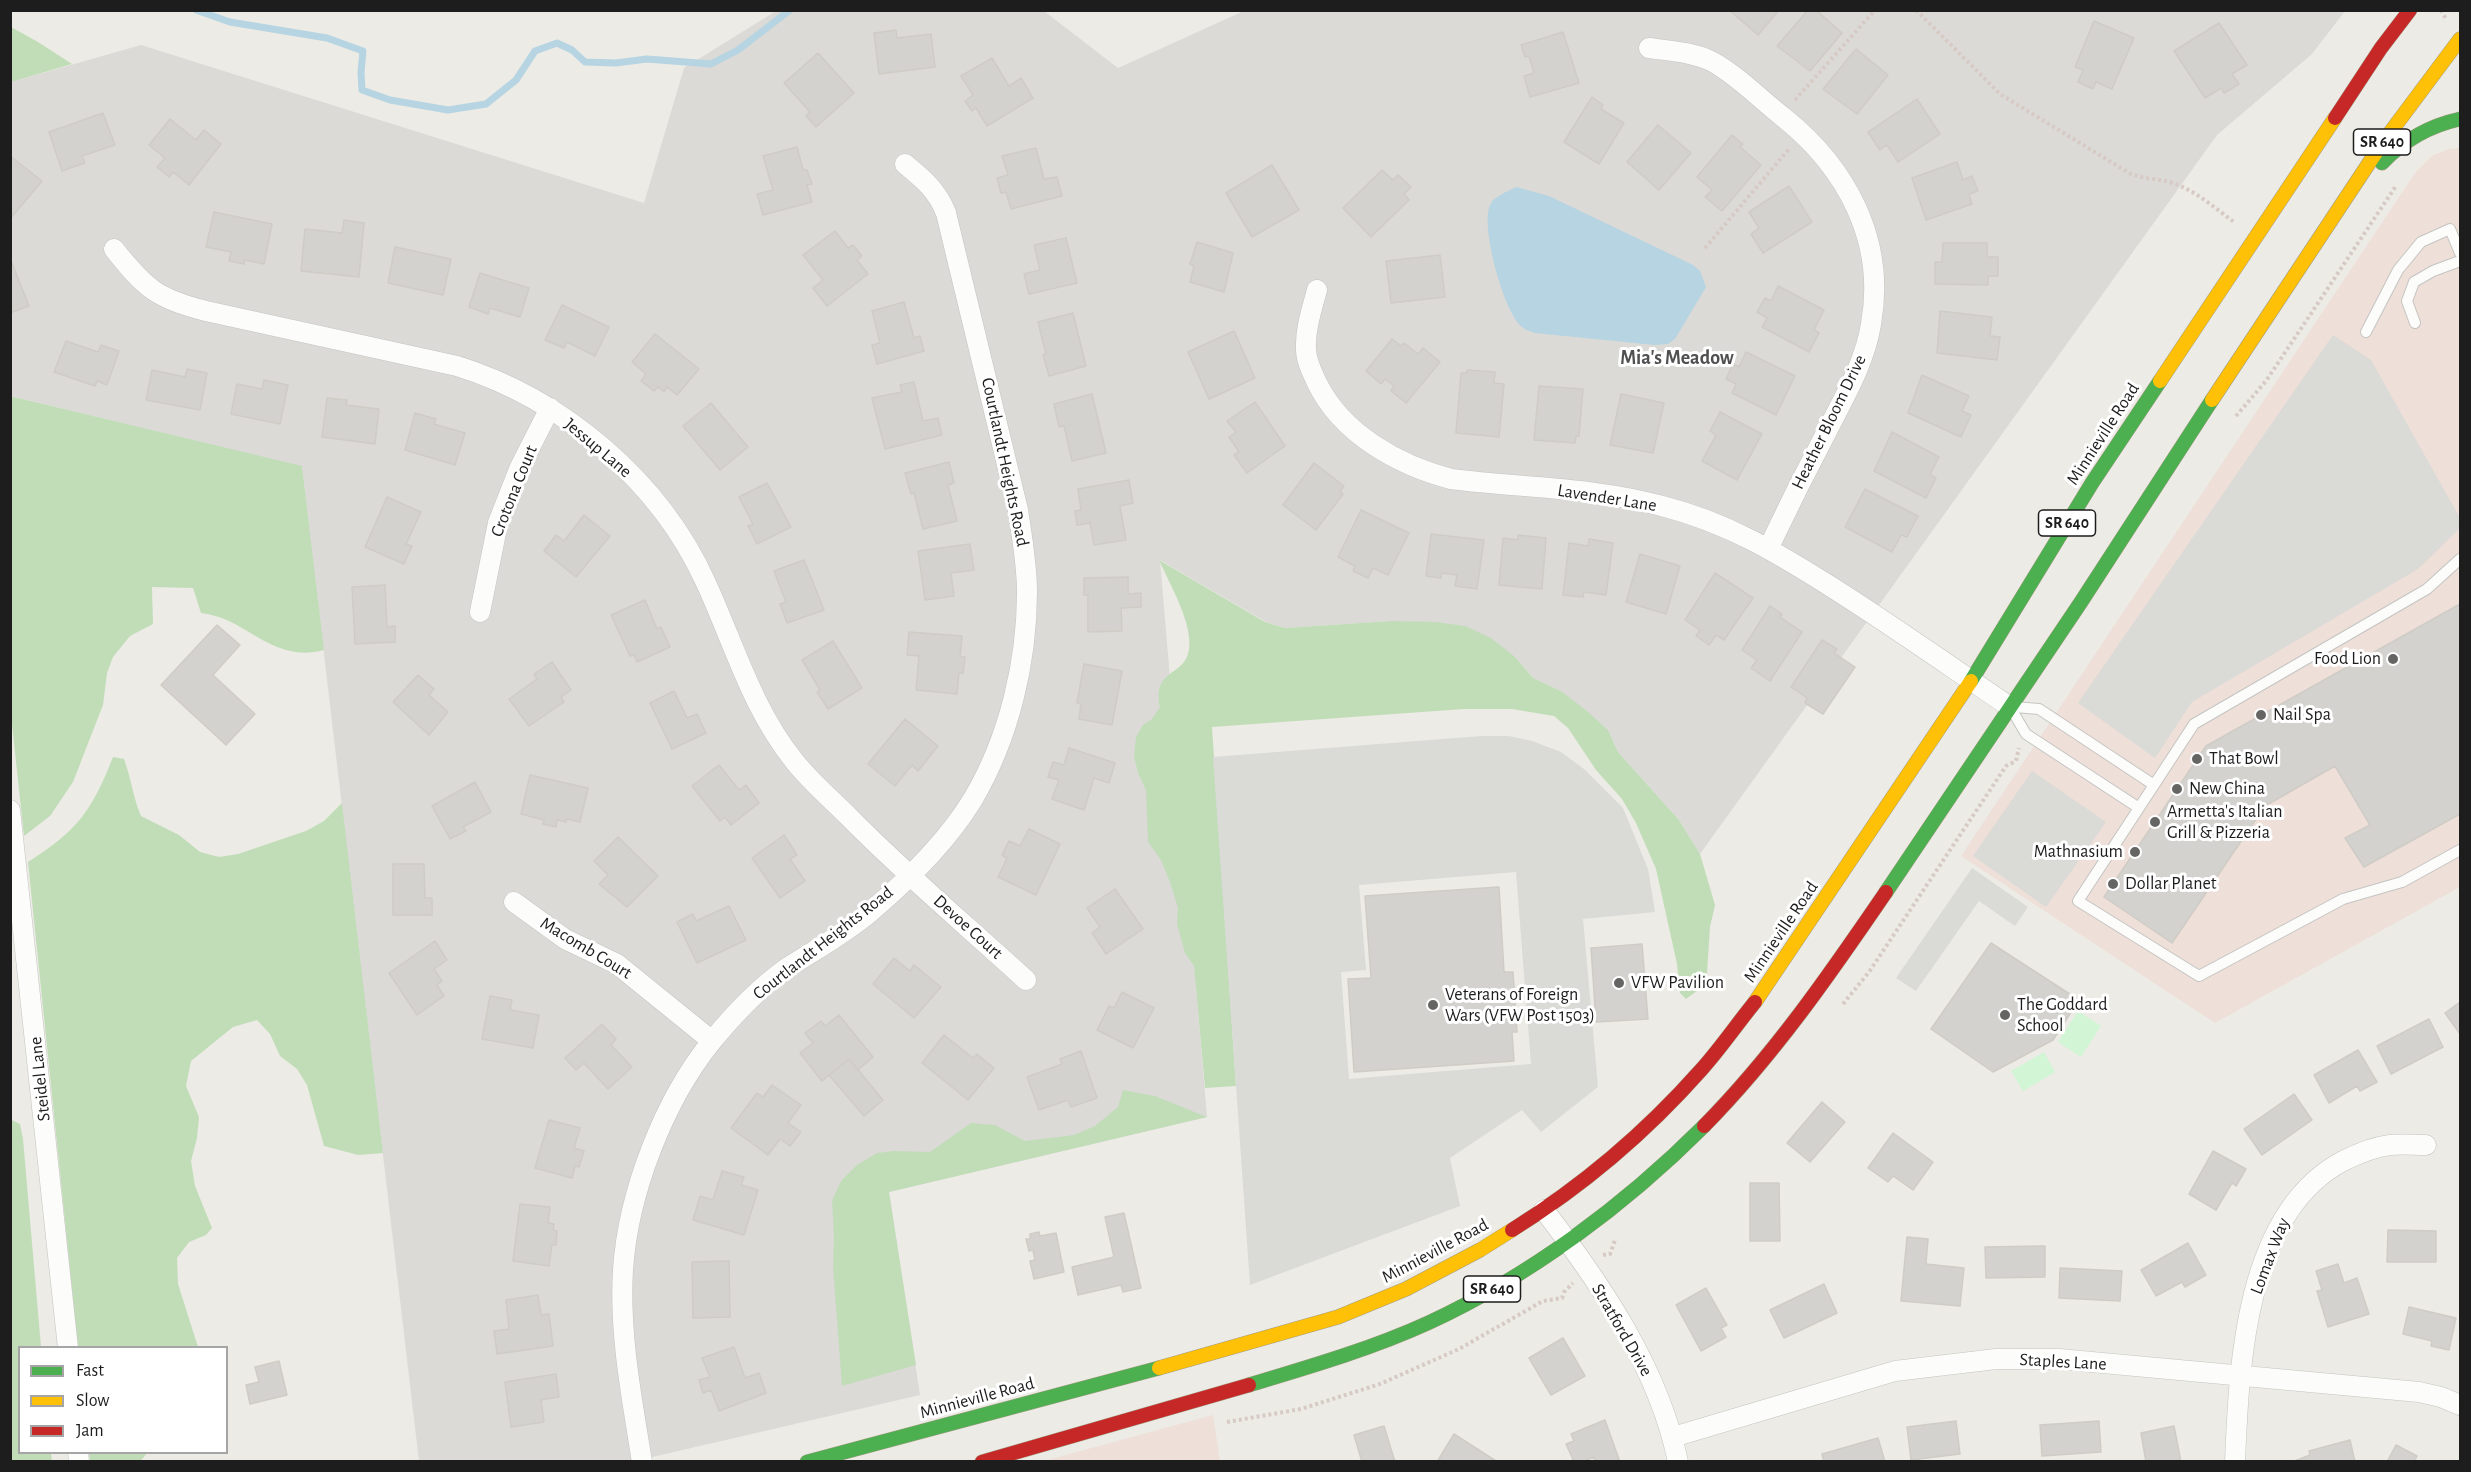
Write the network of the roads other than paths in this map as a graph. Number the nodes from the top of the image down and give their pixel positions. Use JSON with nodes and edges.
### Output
{"nodes":[{"id":1,"x":2410,"y":10,"type":"edge"},
{"id":2,"x":2460,"y":39,"type":"edge"},
{"id":3,"x":1649,"y":48,"type":"dead end"},
{"id":4,"x":2460,"y":119,"type":"edge"},
{"id":5,"x":905,"y":164,"type":"dead end"},
{"id":6,"x":2455,"y":227,"type":"edge"},
{"id":7,"x":114,"y":249,"type":"dead end"},
{"id":8,"x":2311,"y":249,"type":"junction"},
{"id":9,"x":2460,"y":253,"type":"edge"},
{"id":10,"x":2460,"y":261,"type":"edge"},
{"id":11,"x":1317,"y":290,"type":"dead end"},
{"id":12,"x":2415,"y":324,"type":"dead end"},
{"id":13,"x":2366,"y":332,"type":"dead end"},
{"id":14,"x":550,"y":408,"type":"junction"},
{"id":15,"x":1768,"y":547,"type":"junction"},
{"id":16,"x":2460,"y":559,"type":"edge"},
{"id":17,"x":480,"y":612,"type":"dead end"},
{"id":18,"x":1971,"y":681,"type":"junction"},
{"id":19,"x":2010,"y":707,"type":"junction"},
{"id":20,"x":2154,"y":785,"type":"junction"},
{"id":21,"x":2139,"y":808,"type":"junction"},
{"id":22,"x":10,"y":810,"type":"edge"},
{"id":23,"x":2460,"y":850,"type":"edge"},
{"id":24,"x":910,"y":875,"type":"junction"},
{"id":25,"x":514,"y":902,"type":"dead end"},
{"id":26,"x":1026,"y":980,"type":"dead end"},
{"id":27,"x":712,"y":1041,"type":"junction"},
{"id":28,"x":2426,"y":1146,"type":"dead end"},
{"id":29,"x":1544,"y":1210,"type":"junction"},
{"id":30,"x":1568,"y":1240,"type":"junction"},
{"id":31,"x":68,"y":1346,"type":"edge"},
{"id":32,"x":2241,"y":1375,"type":"junction"},
{"id":33,"x":2460,"y":1405,"type":"edge"},
{"id":34,"x":1673,"y":1437,"type":"junction"},
{"id":35,"x":642,"y":1461,"type":"edge"},
{"id":36,"x":807,"y":1461,"type":"edge"},
{"id":37,"x":982,"y":1461,"type":"edge"},
{"id":38,"x":1678,"y":1461,"type":"edge"},
{"id":39,"x":2235,"y":1461,"type":"edge"}],
"edges":[{"from":1,"to":18,"type":"main road","name":"Minnieville Road","number":"SR 640"},
{"from":2,"to":8,"type":"main road","number":"SR 640"},
{"from":3,"to":15,"type":"street","name":"Heather Bloom Drive"},
{"from":4,"to":8,"type":"main road"},
{"from":5,"to":24,"type":"street","name":"Courtlandt Heights Road"},
{"from":6,"to":9,"type":"lane"},
{"from":6,"to":13,"type":"lane"},
{"from":7,"to":14,"type":"street","name":"Jessup Lane"},
{"from":8,"to":19,"type":"main road","number":"SR 640"},
{"from":10,"to":12,"type":"lane"},
{"from":11,"to":15,"type":"street","name":"Lavender Lane"},
{"from":14,"to":17,"type":"street","name":"Crotona Court"},
{"from":14,"to":24,"type":"street","name":"Jessup Lane"},
{"from":15,"to":18,"type":"street","name":"Lavender Lane"},
{"from":16,"to":20,"type":"lane"},
{"from":18,"to":19,"type":"street","name":"Lavender Lane"},
{"from":18,"to":29,"type":"main road","name":"Minnieville Road","number":"SR 640"},
{"from":19,"to":20,"type":"lane"},
{"from":19,"to":21,"type":"lane"},
{"from":19,"to":30,"type":"main road","number":"SR 640"},
{"from":20,"to":21,"type":"lane"},
{"from":21,"to":23,"type":"lane"},
{"from":22,"to":31,"type":"street","name":"Steidel Lane"},
{"from":24,"to":26,"type":"street","name":"Devoe Court"},
{"from":24,"to":27,"type":"street","name":"Courtlandt Heights Road"},
{"from":25,"to":27,"type":"street","name":"Macomb Court"},
{"from":27,"to":35,"type":"street","name":"Courtlandt Heights Road"},
{"from":28,"to":32,"type":"street","name":"Lomax Way"},
{"from":29,"to":30,"type":"street","name":"Stratford Drive"},
{"from":29,"to":36,"type":"main road","name":"Minnieville Road","number":"SR 640"},
{"from":30,"to":34,"type":"street","name":"Stratford Drive"},
{"from":30,"to":37,"type":"main road","number":"SR 640"},
{"from":32,"to":33,"type":"street","name":"Staples Lane"},
{"from":32,"to":34,"type":"street","name":"Staples Lane"},
{"from":32,"to":39,"type":"street","name":"Lomax Way"},
{"from":34,"to":38,"type":"street","name":"Stratford Drive"}]}
